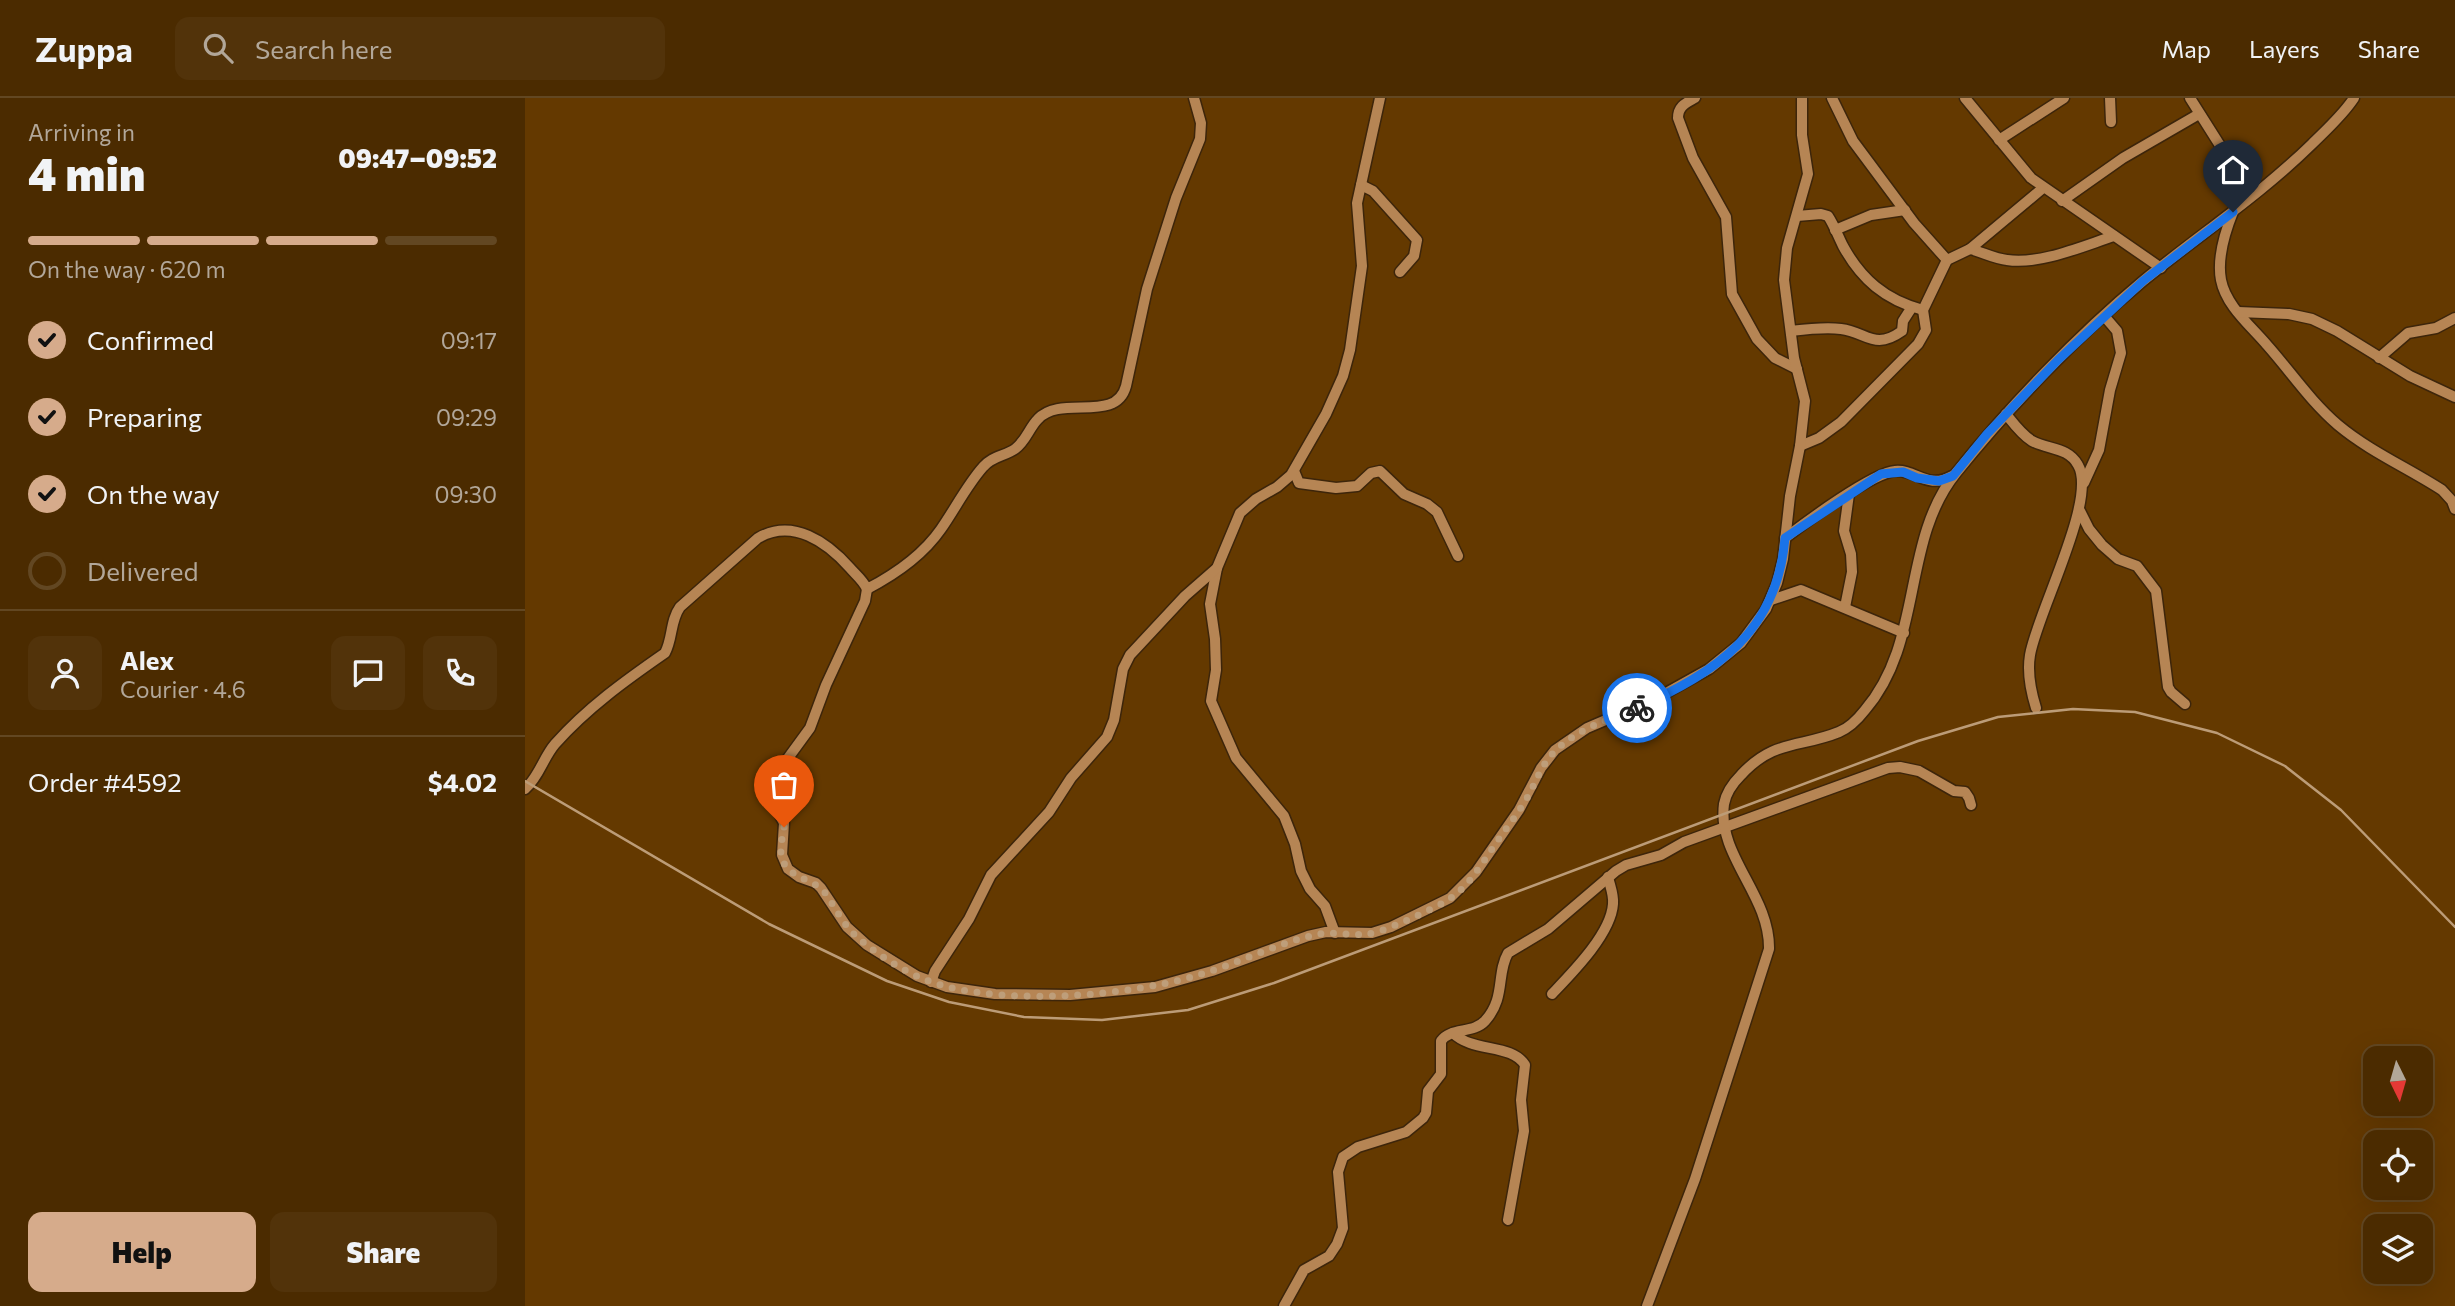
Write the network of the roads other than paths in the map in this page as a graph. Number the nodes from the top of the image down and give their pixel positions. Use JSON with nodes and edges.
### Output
{"nodes":[{"id":1,"x":1195,"y":98,"type":"edge"},
{"id":2,"x":1380,"y":98,"type":"edge"},
{"id":3,"x":1695,"y":98,"type":"edge"},
{"id":4,"x":1802,"y":98,"type":"edge"},
{"id":5,"x":1832,"y":98,"type":"edge"},
{"id":6,"x":1965,"y":98,"type":"edge"},
{"id":7,"x":2064,"y":98,"type":"edge"},
{"id":8,"x":2110,"y":98,"type":"edge"},
{"id":9,"x":2190,"y":98,"type":"edge"},
{"id":10,"x":2354,"y":98,"type":"edge"},
{"id":11,"x":2199,"y":114,"type":"junction"},
{"id":12,"x":2111,"y":122,"type":"dead end"},
{"id":13,"x":1999,"y":140,"type":"junction"},
{"id":14,"x":1361,"y":185,"type":"junction"},
{"id":15,"x":2043,"y":188,"type":"junction"},
{"id":16,"x":2248,"y":199,"type":"junction"},
{"id":17,"x":2062,"y":201,"type":"junction"},
{"id":18,"x":1905,"y":210,"type":"junction"},
{"id":19,"x":2233,"y":212,"type":"junction"},
{"id":20,"x":1797,"y":216,"type":"junction"},
{"id":21,"x":1835,"y":230,"type":"junction"},
{"id":22,"x":2114,"y":236,"type":"junction"},
{"id":23,"x":1970,"y":249,"type":"junction"},
{"id":24,"x":1947,"y":260,"type":"junction"},
{"id":25,"x":2161,"y":268,"type":"junction"},
{"id":26,"x":1400,"y":272,"type":"dead end"},
{"id":27,"x":1917,"y":308,"type":"junction"},
{"id":28,"x":2238,"y":312,"type":"junction"},
{"id":29,"x":2105,"y":317,"type":"junction"},
{"id":30,"x":2455,"y":318,"type":"edge"},
{"id":31,"x":1791,"y":331,"type":"junction"},
{"id":32,"x":2379,"y":358,"type":"junction"},
{"id":33,"x":1797,"y":369,"type":"junction"},
{"id":34,"x":2455,"y":397,"type":"edge"},
{"id":35,"x":2006,"y":414,"type":"junction"},
{"id":36,"x":1800,"y":446,"type":"junction"},
{"id":37,"x":1294,"y":471,"type":"junction"},
{"id":38,"x":1953,"y":476,"type":"junction"},
{"id":39,"x":2084,"y":483,"type":"junction"},
{"id":40,"x":1849,"y":494,"type":"junction"},
{"id":41,"x":2454,"y":504,"type":"edge"},
{"id":42,"x":2080,"y":511,"type":"junction"},
{"id":43,"x":1785,"y":538,"type":"junction"},
{"id":44,"x":1458,"y":556,"type":"dead end"},
{"id":45,"x":1217,"y":568,"type":"junction"},
{"id":46,"x":867,"y":589,"type":"junction"},
{"id":47,"x":1771,"y":600,"type":"junction"},
{"id":48,"x":1845,"y":607,"type":"junction"},
{"id":49,"x":1904,"y":633,"type":"junction"},
{"id":50,"x":2185,"y":704,"type":"dead end"},
{"id":51,"x":2036,"y":708,"type":"dead end"},
{"id":52,"x":525,"y":789,"type":"edge"},
{"id":53,"x":1971,"y":805,"type":"dead end"},
{"id":54,"x":1726,"y":827,"type":"junction"},
{"id":55,"x":1608,"y":877,"type":"junction"},
{"id":56,"x":1335,"y":933,"type":"junction"},
{"id":57,"x":931,"y":982,"type":"junction"},
{"id":58,"x":1552,"y":994,"type":"dead end"},
{"id":59,"x":1481,"y":1024,"type":"junction"},
{"id":60,"x":1453,"y":1033,"type":"junction"},
{"id":61,"x":1486,"y":1048,"type":"junction"},
{"id":62,"x":1508,"y":1220,"type":"dead end"},
{"id":63,"x":1284,"y":1306,"type":"edge"},
{"id":64,"x":1647,"y":1306,"type":"edge"}],
"edges":[{"from":1,"to":46,"type":"street"},
{"from":2,"to":14,"type":"street"},
{"from":3,"to":33,"type":"street"},
{"from":4,"to":20,"type":"street"},
{"from":5,"to":18,"type":"street"},
{"from":6,"to":13,"type":"street"},
{"from":7,"to":13,"type":"street"},
{"from":8,"to":12,"type":"street"},
{"from":9,"to":11,"type":"street"},
{"from":10,"to":16,"type":"street"},
{"from":11,"to":16,"type":"street"},
{"from":11,"to":17,"type":"street"},
{"from":13,"to":15,"type":"street"},
{"from":14,"to":26,"type":"street"},
{"from":14,"to":37,"type":"street"},
{"from":15,"to":17,"type":"street"},
{"from":15,"to":23,"type":"street"},
{"from":16,"to":19,"type":"street"},
{"from":17,"to":22,"type":"street"},
{"from":18,"to":21,"type":"street"},
{"from":18,"to":24,"type":"street"},
{"from":19,"to":25,"type":"street"},
{"from":19,"to":28,"type":"street"},
{"from":20,"to":21,"type":"street"},
{"from":20,"to":31,"type":"street"},
{"from":21,"to":27,"type":"street"},
{"from":22,"to":23,"type":"street"},
{"from":22,"to":25,"type":"street"},
{"from":23,"to":24,"type":"street"},
{"from":24,"to":27,"type":"street"},
{"from":25,"to":29,"type":"street"},
{"from":27,"to":31,"type":"street"},
{"from":27,"to":36,"type":"street"},
{"from":28,"to":32,"type":"street"},
{"from":28,"to":41,"type":"street"},
{"from":29,"to":35,"type":"street"},
{"from":29,"to":39,"type":"street"},
{"from":30,"to":32,"type":"street"},
{"from":31,"to":33,"type":"street"},
{"from":32,"to":34,"type":"street"},
{"from":33,"to":36,"type":"street"},
{"from":35,"to":38,"type":"street"},
{"from":35,"to":39,"type":"street"},
{"from":36,"to":43,"type":"street"},
{"from":37,"to":44,"type":"street"},
{"from":37,"to":45,"type":"street"},
{"from":38,"to":40,"type":"street"},
{"from":38,"to":49,"type":"street"},
{"from":39,"to":42,"type":"street"},
{"from":40,"to":43,"type":"street"},
{"from":40,"to":48,"type":"street"},
{"from":42,"to":50,"type":"street"},
{"from":42,"to":51,"type":"street"},
{"from":43,"to":47,"type":"street"},
{"from":45,"to":56,"type":"street"},
{"from":45,"to":57,"type":"street"},
{"from":46,"to":52,"type":"street"},
{"from":46,"to":57,"type":"street"},
{"from":47,"to":48,"type":"street"},
{"from":47,"to":56,"type":"street"},
{"from":48,"to":49,"type":"street"},
{"from":49,"to":54,"type":"street"},
{"from":53,"to":54,"type":"street"},
{"from":54,"to":55,"type":"street"},
{"from":54,"to":64,"type":"street"},
{"from":55,"to":58,"type":"street"},
{"from":55,"to":59,"type":"street"},
{"from":56,"to":57,"type":"street"},
{"from":59,"to":60,"type":"street"},
{"from":59,"to":61,"type":"street"},
{"from":60,"to":61,"type":"street"},
{"from":60,"to":63,"type":"street"},
{"from":61,"to":62,"type":"street"}]}
